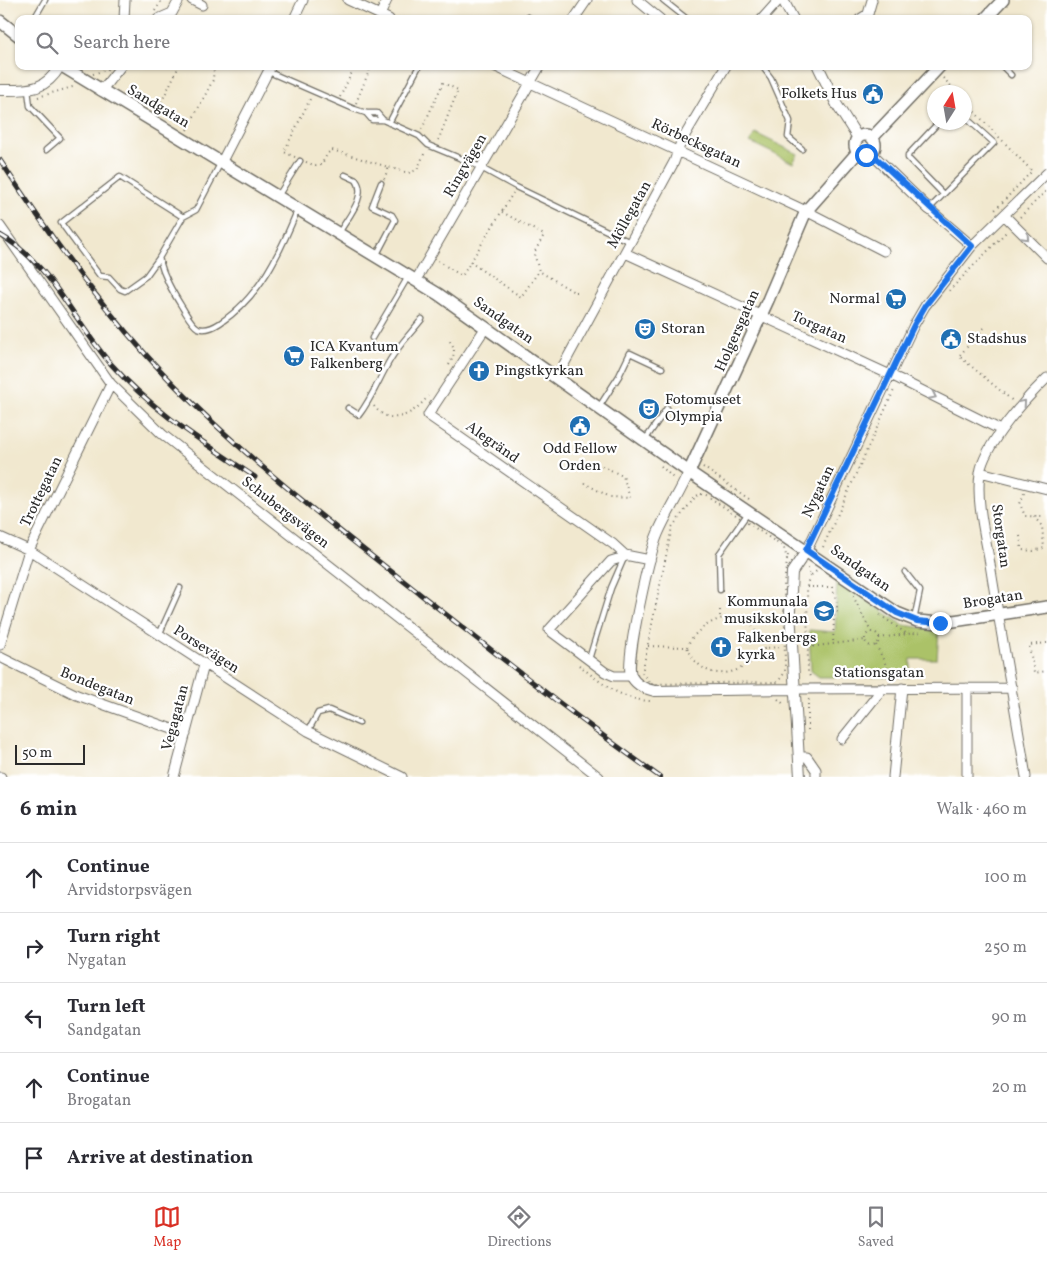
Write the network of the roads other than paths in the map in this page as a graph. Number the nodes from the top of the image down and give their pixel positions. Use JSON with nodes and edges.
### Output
{"nodes":[{"id":1,"x":46,"y":0,"type":"edge"},
{"id":2,"x":125,"y":0,"type":"edge"},
{"id":3,"x":179,"y":0,"type":"edge"},
{"id":4,"x":192,"y":0,"type":"edge"},
{"id":5,"x":303,"y":0,"type":"edge"},
{"id":6,"x":348,"y":0,"type":"edge"},
{"id":7,"x":387,"y":0,"type":"edge"},
{"id":8,"x":587,"y":0,"type":"edge"},
{"id":9,"x":637,"y":0,"type":"edge"},
{"id":10,"x":663,"y":0,"type":"edge"},
{"id":11,"x":779,"y":0,"type":"edge"},
{"id":12,"x":783,"y":0,"type":"edge"},
{"id":13,"x":872,"y":0,"type":"edge"},
{"id":14,"x":1003,"y":0,"type":"edge"},
{"id":15,"x":202,"y":5,"type":"dead end"},
{"id":16,"x":37,"y":15,"type":"edge"},
{"id":17,"x":124,"y":15,"type":"edge"},
{"id":18,"x":167,"y":15,"type":"edge"},
{"id":19,"x":296,"y":15,"type":"edge"},
{"id":20,"x":381,"y":15,"type":"edge"},
{"id":21,"x":385,"y":15,"type":"edge"},
{"id":22,"x":577,"y":15,"type":"edge"},
{"id":23,"x":655,"y":15,"type":"edge"},
{"id":24,"x":682,"y":15,"type":"edge"},
{"id":25,"x":766,"y":15,"type":"edge"},
{"id":26,"x":791,"y":15,"type":"edge"},
{"id":27,"x":866,"y":15,"type":"edge"},
{"id":28,"x":989,"y":15,"type":"edge"},
{"id":29,"x":0,"y":21,"type":"edge"},
{"id":30,"x":15,"y":33,"type":"edge"},
{"id":31,"x":58,"y":70,"type":"edge"},
{"id":32,"x":67,"y":70,"type":"edge"},
{"id":33,"x":118,"y":70,"type":"edge"},
{"id":34,"x":269,"y":70,"type":"edge"},
{"id":35,"x":272,"y":70,"type":"edge"},
{"id":36,"x":417,"y":70,"type":"edge"},
{"id":37,"x":503,"y":70,"type":"edge"},
{"id":38,"x":538,"y":70,"type":"edge"},
{"id":39,"x":721,"y":70,"type":"edge"},
{"id":40,"x":765,"y":70,"type":"edge"},
{"id":41,"x":820,"y":70,"type":"edge"},
{"id":42,"x":942,"y":70,"type":"edge"},
{"id":43,"x":1006,"y":70,"type":"edge"},
{"id":44,"x":1011,"y":75,"type":"dead end"},
{"id":45,"x":530,"y":82,"type":"junction"},
{"id":46,"x":0,"y":90,"type":"edge"},
{"id":47,"x":28,"y":90,"type":"junction"},
{"id":48,"x":101,"y":91,"type":"junction"},
{"id":49,"x":366,"y":113,"type":"junction"},
{"id":50,"x":383,"y":120,"type":"junction"},
{"id":51,"x":389,"y":123,"type":"junction"},
{"id":52,"x":972,"y":123,"type":"edge"},
{"id":53,"x":931,"y":130,"type":"edge"},
{"id":54,"x":858,"y":138,"type":"junction"},
{"id":55,"x":872,"y":138,"type":"junction"},
{"id":56,"x":802,"y":148,"type":"dead end"},
{"id":57,"x":46,"y":150,"type":"dead end"},
{"id":58,"x":679,"y":151,"type":"junction"},
{"id":59,"x":858,"y":152,"type":"junction"},
{"id":60,"x":871,"y":153,"type":"junction"},
{"id":61,"x":300,"y":160,"type":"road end"},
{"id":62,"x":221,"y":163,"type":"junction"},
{"id":63,"x":480,"y":167,"type":"junction"},
{"id":64,"x":345,"y":175,"type":"dead end"},
{"id":65,"x":1045,"y":179,"type":"edge"},
{"id":66,"x":381,"y":183,"type":"road end"},
{"id":67,"x":943,"y":194,"type":"junction"},
{"id":68,"x":277,"y":197,"type":"junction"},
{"id":69,"x":929,"y":208,"type":"junction"},
{"id":70,"x":298,"y":210,"type":"junction"},
{"id":71,"x":806,"y":211,"type":"junction"},
{"id":72,"x":1004,"y":215,"type":"junction"},
{"id":73,"x":183,"y":217,"type":"junction"},
{"id":74,"x":0,"y":226,"type":"edge"},
{"id":75,"x":338,"y":235,"type":"junction"},
{"id":76,"x":630,"y":242,"type":"junction"},
{"id":77,"x":974,"y":244,"type":"junction"},
{"id":78,"x":884,"y":251,"type":"dead end"},
{"id":79,"x":625,"y":253,"type":"junction"},
{"id":80,"x":376,"y":257,"type":"junction"},
{"id":81,"x":159,"y":258,"type":"junction"},
{"id":82,"x":1047,"y":258,"type":"edge"},
{"id":83,"x":412,"y":278,"type":"junction"},
{"id":84,"x":761,"y":316,"type":"junction"},
{"id":85,"x":422,"y":319,"type":"dead end"},
{"id":86,"x":486,"y":327,"type":"junction"},
{"id":87,"x":372,"y":338,"type":"dead end"},
{"id":88,"x":662,"y":368,"type":"dead end"},
{"id":89,"x":890,"y":375,"type":"junction"},
{"id":90,"x":556,"y":377,"type":"junction"},
{"id":91,"x":1047,"y":378,"type":"edge"},
{"id":92,"x":111,"y":384,"type":"junction"},
{"id":93,"x":599,"y":407,"type":"junction"},
{"id":94,"x":348,"y":408,"type":"dead end"},
{"id":95,"x":667,"y":408,"type":"dead end"},
{"id":96,"x":1001,"y":430,"type":"junction"},
{"id":97,"x":645,"y":440,"type":"junction"},
{"id":98,"x":689,"y":472,"type":"junction"},
{"id":99,"x":980,"y":472,"type":"junction"},
{"id":100,"x":1047,"y":489,"type":"edge"},
{"id":101,"x":748,"y":512,"type":"junction"},
{"id":102,"x":0,"y":537,"type":"edge"},
{"id":103,"x":29,"y":550,"type":"junction"},
{"id":104,"x":806,"y":550,"type":"junction"},
{"id":105,"x":625,"y":556,"type":"junction"},
{"id":106,"x":650,"y":560,"type":"junction"},
{"id":107,"x":905,"y":572,"type":"dead end"},
{"id":108,"x":180,"y":588,"type":"dead end"},
{"id":109,"x":720,"y":590,"type":"dead end"},
{"id":110,"x":1047,"y":607,"type":"edge"},
{"id":111,"x":997,"y":616,"type":"junction"},
{"id":112,"x":914,"y":620,"type":"junction"},
{"id":113,"x":159,"y":635,"type":"junction"},
{"id":114,"x":0,"y":645,"type":"edge"},
{"id":115,"x":0,"y":658,"type":"edge"},
{"id":116,"x":589,"y":660,"type":"junction"},
{"id":117,"x":204,"y":665,"type":"junction"},
{"id":118,"x":631,"y":676,"type":"junction"},
{"id":119,"x":883,"y":688,"type":"junction"},
{"id":120,"x":902,"y":688,"type":"junction"},
{"id":121,"x":967,"y":688,"type":"junction"},
{"id":122,"x":1012,"y":688,"type":"junction"},
{"id":123,"x":794,"y":689,"type":"junction"},
{"id":124,"x":359,"y":723,"type":"dead end"},
{"id":125,"x":308,"y":731,"type":"junction"},
{"id":126,"x":186,"y":734,"type":"junction"},
{"id":127,"x":842,"y":739,"type":"dead end"},
{"id":128,"x":799,"y":757,"type":"junction"},
{"id":129,"x":174,"y":777,"type":"edge"},
{"id":130,"x":402,"y":777,"type":"edge"},
{"id":131,"x":599,"y":777,"type":"edge"},
{"id":132,"x":800,"y":777,"type":"edge"},
{"id":133,"x":816,"y":777,"type":"edge"},
{"id":134,"x":893,"y":777,"type":"edge"},
{"id":135,"x":967,"y":777,"type":"edge"},
{"id":136,"x":1026,"y":777,"type":"edge"}],
"edges":[{"from":1,"to":16,"type":"lane"},
{"from":2,"to":17,"type":"street"},
{"from":3,"to":18,"type":"street"},
{"from":4,"to":15,"type":"street"},
{"from":5,"to":19,"type":"street"},
{"from":6,"to":20,"type":"street"},
{"from":7,"to":21,"type":"street"},
{"from":8,"to":22,"type":"street"},
{"from":9,"to":23,"type":"street"},
{"from":10,"to":24,"type":"lane"},
{"from":11,"to":25,"type":"street"},
{"from":12,"to":26,"type":"street"},
{"from":13,"to":27,"type":"street"},
{"from":14,"to":28,"type":"main road"},
{"from":29,"to":30,"type":"main road"},
{"from":31,"to":47,"type":"street"},
{"from":32,"to":48,"type":"main road","name":"Sandgatan"},
{"from":33,"to":48,"type":"street"},
{"from":34,"to":62,"type":"street"},
{"from":35,"to":49,"type":"lane"},
{"from":36,"to":51,"type":"lane"},
{"from":37,"to":45,"type":"street","name":"Rörbecksgatan"},
{"from":38,"to":45,"type":"street","name":"Ringvägen"},
{"from":39,"to":58,"type":"street","name":"Möllegatan"},
{"from":40,"to":56,"type":"lane"},
{"from":41,"to":54,"type":"street"},
{"from":42,"to":55,"type":"main road"},
{"from":43,"to":44,"type":"lane"},
{"from":45,"to":58,"type":"street","name":"Rörbecksgatan"},
{"from":45,"to":63,"type":"street","name":"Ringvägen"},
{"from":46,"to":47,"type":"street"},
{"from":47,"to":57,"type":"lane"},
{"from":48,"to":62,"type":"main road","name":"Sandgatan"},
{"from":49,"to":50,"type":"lane"},
{"from":49,"to":50,"type":"lane"},
{"from":50,"to":51,"type":"lane"},
{"from":51,"to":63,"type":"lane"},
{"from":52,"to":67,"type":"lane"},
{"from":53,"to":67,"type":"lane"},
{"from":54,"to":55,"type":"main road"},
{"from":54,"to":59,"type":"main road"},
{"from":55,"to":60,"type":"main road"},
{"from":58,"to":71,"type":"street","name":"Rörbecksgatan"},
{"from":58,"to":76,"type":"street","name":"Möllegatan"},
{"from":59,"to":60,"type":"main road"},
{"from":59,"to":71,"type":"main road","name":"Holgersgatan"},
{"from":60,"to":69,"type":"street"},
{"from":61,"to":68,"type":"lane"},
{"from":62,"to":68,"type":"main road","name":"Sandgatan"},
{"from":62,"to":73,"type":"lane"},
{"from":63,"to":76,"type":"lane"},
{"from":63,"to":83,"type":"street","name":"Ringvägen"},
{"from":64,"to":75,"type":"lane"},
{"from":65,"to":72,"type":"street","name":"Nygatan"},
{"from":66,"to":80,"type":"lane"},
{"from":67,"to":69,"type":"lane"},
{"from":68,"to":70,"type":"main road","name":"Sandgatan"},
{"from":69,"to":77,"type":"street"},
{"from":70,"to":75,"type":"main road","name":"Sandgatan"},
{"from":70,"to":81,"type":"lane"},
{"from":71,"to":78,"type":"street","name":"Rörbecksgatan"},
{"from":71,"to":84,"type":"main road","name":"Holgersgatan"},
{"from":72,"to":77,"type":"street","name":"Nygatan"},
{"from":72,"to":82,"type":"street","one_way":true},
{"from":73,"to":81,"type":"lane"},
{"from":73,"to":81,"type":"lane"},
{"from":74,"to":92,"type":"street","name":"Schubergsvägen"},
{"from":75,"to":80,"type":"main road","name":"Sandgatan"},
{"from":76,"to":79,"type":"street","name":"Möllegatan"},
{"from":77,"to":89,"type":"street","name":"Nygatan"},
{"from":79,"to":84,"type":"street","name":"Torgatan"},
{"from":79,"to":90,"type":"street","name":"Möllegatan"},
{"from":80,"to":83,"type":"main road","name":"Sandgatan"},
{"from":83,"to":86,"type":"main road","name":"Sandgatan"},
{"from":83,"to":87,"type":"lane"},
{"from":84,"to":89,"type":"street","name":"Torgatan"},
{"from":84,"to":98,"type":"main road","name":"Holgersgatan"},
{"from":85,"to":94,"type":"lane"},
{"from":86,"to":90,"type":"main road","name":"Sandgatan"},
{"from":86,"to":105,"type":"street","name":"Alegränd"},
{"from":88,"to":93,"type":"lane"},
{"from":89,"to":96,"type":"street","name":"Torgatan","one_way":true},
{"from":89,"to":104,"type":"street","name":"Nygatan"},
{"from":90,"to":93,"type":"main road","name":"Sandgatan"},
{"from":96,"to":91,"type":"street","name":"Storgatan","one_way":true},
{"from":92,"to":103,"type":"street","name":"Trottegatan"},
{"from":92,"to":131,"type":"street","name":"Schubergsvägen"},
{"from":93,"to":97,"type":"main road","name":"Sandgatan"},
{"from":95,"to":97,"type":"lane"},
{"from":96,"to":99,"type":"street","name":"Storgatan"},
{"from":97,"to":98,"type":"main road","name":"Sandgatan"},
{"from":98,"to":101,"type":"main road","name":"Sandgatan"},
{"from":98,"to":106,"type":"street","name":"Holgersgatan"},
{"from":99,"to":100,"type":"street"},
{"from":99,"to":111,"type":"street","name":"Storgatan"},
{"from":101,"to":104,"type":"main road","name":"Sandgatan"},
{"from":101,"to":109,"type":"lane"},
{"from":102,"to":103,"type":"street","name":"Porsevägen"},
{"from":103,"to":113,"type":"street","name":"Porsevägen"},
{"from":103,"to":114,"type":"street","name":"Trottegatan"},
{"from":104,"to":112,"type":"main road","name":"Sandgatan"},
{"from":104,"to":123,"type":"street","name":"Nygatan"},
{"from":105,"to":106,"type":"street"},
{"from":105,"to":116,"type":"lane"},
{"from":105,"to":116,"type":"street"},
{"from":106,"to":118,"type":"street","name":"Holgersgatan"},
{"from":107,"to":112,"type":"lane"},
{"from":108,"to":113,"type":"lane"},
{"from":110,"to":111,"type":"main road","name":"Brogatan"},
{"from":111,"to":112,"type":"main road","name":"Brogatan"},
{"from":111,"to":122,"type":"street","name":"Storgatan"},
{"from":113,"to":117,"type":"street","name":"Porsevägen"},
{"from":115,"to":126,"type":"street","name":"Bondegatan"},
{"from":116,"to":118,"type":"street"},
{"from":117,"to":125,"type":"street","name":"Porsevägen"},
{"from":117,"to":126,"type":"street","name":"Vegagatan"},
{"from":118,"to":123,"type":"street","name":"Stationsgatan"},
{"from":119,"to":120,"type":"street","name":"Stationsgatan"},
{"from":119,"to":123,"type":"street","name":"Stationsgatan"},
{"from":119,"to":127,"type":"street"},
{"from":120,"to":121,"type":"street","name":"Stationsgatan"},
{"from":120,"to":134,"type":"street"},
{"from":121,"to":122,"type":"street","name":"Stationsgatan"},
{"from":121,"to":135,"type":"street"},
{"from":122,"to":136,"type":"street","name":"Storgatan"},
{"from":123,"to":128,"type":"street","name":"Nygatan"},
{"from":124,"to":125,"type":"lane"},
{"from":125,"to":130,"type":"street","name":"Porsevägen"},
{"from":126,"to":129,"type":"street","name":"Vegagatan"},
{"from":128,"to":132,"type":"street","name":"Nygatan"},
{"from":128,"to":133,"type":"street"}]}
